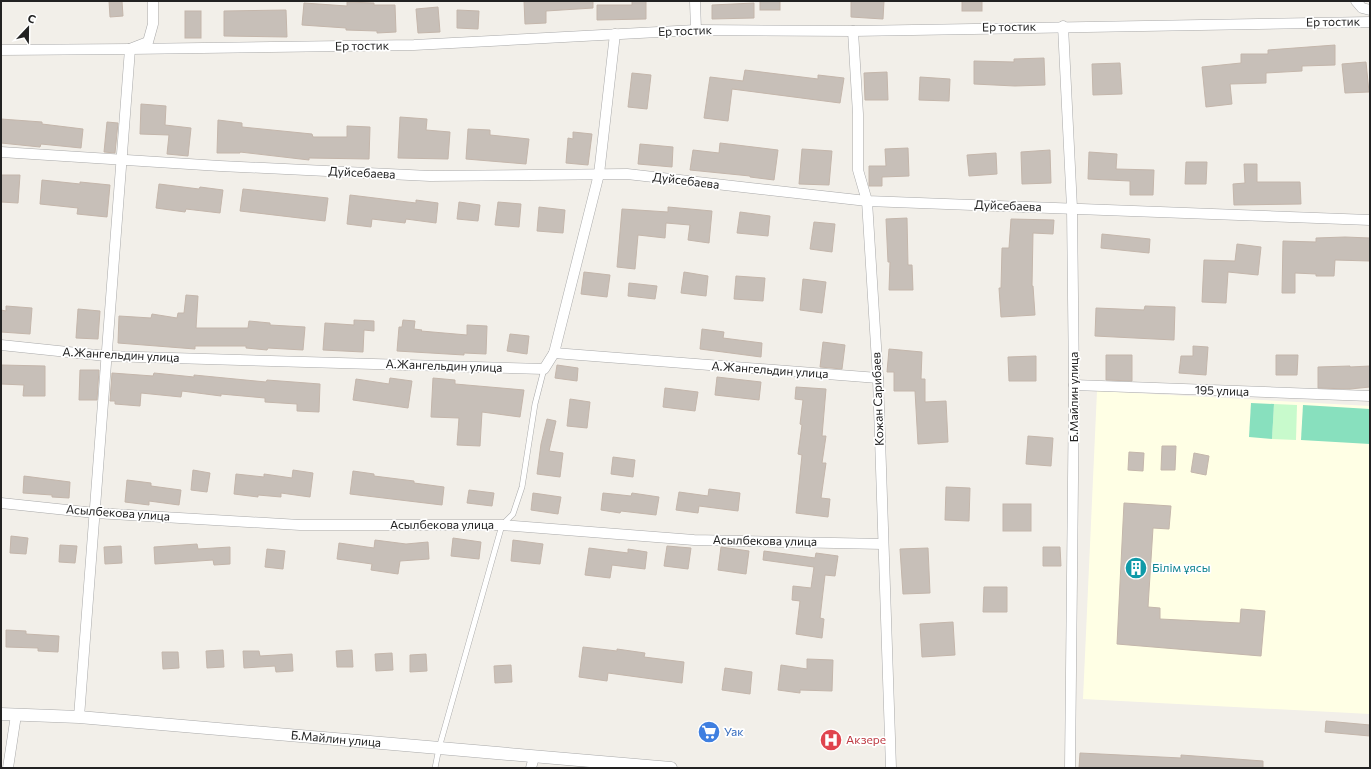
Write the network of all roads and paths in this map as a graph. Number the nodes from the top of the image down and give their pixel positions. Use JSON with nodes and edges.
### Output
{"nodes":[{"id":1,"x":152,"y":1,"type":"edge"},
{"id":2,"x":695,"y":1,"type":"edge"},
{"id":3,"x":1356,"y":1,"type":"edge"},
{"id":4,"x":1370,"y":10,"type":"edge"},
{"id":5,"x":1370,"y":22,"type":"edge"},
{"id":6,"x":1063,"y":26,"type":"junction"},
{"id":7,"x":696,"y":30,"type":"junction"},
{"id":8,"x":853,"y":31,"type":"junction"},
{"id":9,"x":615,"y":34,"type":"junction"},
{"id":10,"x":130,"y":49,"type":"junction"},
{"id":11,"x":1,"y":50,"type":"edge"},
{"id":12,"x":1,"y":152,"type":"edge"},
{"id":13,"x":122,"y":160,"type":"junction"},
{"id":14,"x":600,"y":174,"type":"junction"},
{"id":15,"x":866,"y":201,"type":"junction"},
{"id":16,"x":1072,"y":208,"type":"junction"},
{"id":17,"x":1370,"y":220,"type":"edge"},
{"id":18,"x":1,"y":345,"type":"edge"},
{"id":19,"x":554,"y":353,"type":"junction"},
{"id":20,"x":106,"y":356,"type":"junction"},
{"id":21,"x":544,"y":369,"type":"junction"},
{"id":22,"x":878,"y":378,"type":"junction"},
{"id":23,"x":1074,"y":385,"type":"junction"},
{"id":24,"x":1370,"y":396,"type":"edge"},
{"id":25,"x":1,"y":503,"type":"edge"},
{"id":26,"x":94,"y":513,"type":"junction"},
{"id":27,"x":502,"y":524,"type":"junction"},
{"id":28,"x":883,"y":544,"type":"junction"},
{"id":29,"x":1,"y":714,"type":"edge"},
{"id":30,"x":16,"y":715,"type":"junction"},
{"id":31,"x":79,"y":717,"type":"junction"},
{"id":32,"x":439,"y":748,"type":"junction"},
{"id":33,"x":533,"y":762,"type":"edge"},
{"id":34,"x":8,"y":768,"type":"edge"},
{"id":35,"x":435,"y":768,"type":"edge"},
{"id":36,"x":671,"y":768,"type":"edge"},
{"id":37,"x":891,"y":768,"type":"edge"},
{"id":38,"x":1070,"y":768,"type":"edge"}],
"edges":[{"from":1,"to":10,"type":"street"},
{"from":2,"to":7,"type":"street"},
{"from":3,"to":4,"type":"street"},
{"from":5,"to":6,"type":"street","name":"Ер тостик"},
{"from":6,"to":8,"type":"street","name":"Ер тостик"},
{"from":6,"to":16,"type":"street","name":"Б.Майлин улица"},
{"from":7,"to":8,"type":"street","name":"Ер тостик"},
{"from":7,"to":9,"type":"street","name":"Ер тостик"},
{"from":8,"to":15,"type":"street","name":"Кожан Сарибаев"},
{"from":9,"to":10,"type":"street","name":"Ер тостик"},
{"from":9,"to":14,"type":"street"},
{"from":10,"to":11,"type":"street","name":"Ер тостик"},
{"from":10,"to":13,"type":"street"},
{"from":12,"to":13,"type":"street","name":"Дуйсебаева"},
{"from":13,"to":14,"type":"street","name":"Дуйсебаева"},
{"from":13,"to":20,"type":"street"},
{"from":14,"to":15,"type":"street","name":"Дуйсебаева"},
{"from":14,"to":19,"type":"street"},
{"from":15,"to":16,"type":"street","name":"Дуйсебаева"},
{"from":15,"to":22,"type":"street","name":"Кожан Сарибаев"},
{"from":16,"to":17,"type":"street","name":"Дуйсебаева"},
{"from":16,"to":23,"type":"street","name":"Б.Майлин улица"},
{"from":18,"to":20,"type":"street","name":"А.Жангельдин улица"},
{"from":19,"to":21,"type":"street"},
{"from":19,"to":22,"type":"street","name":"А.Жангельдин улица"},
{"from":20,"to":21,"type":"street","name":"А.Жангельдин улица"},
{"from":20,"to":26,"type":"street"},
{"from":21,"to":27,"type":"lane"},
{"from":22,"to":28,"type":"street","name":"Кожан Сарибаев"},
{"from":23,"to":24,"type":"street","name":"195 улица"},
{"from":23,"to":38,"type":"street","name":"Б.Майлин улица"},
{"from":25,"to":26,"type":"street","name":"Асылбекова улица"},
{"from":26,"to":27,"type":"street","name":"Асылбекова улица"},
{"from":26,"to":31,"type":"street"},
{"from":27,"to":28,"type":"street","name":"Асылбекова улица"},
{"from":27,"to":32,"type":"lane"},
{"from":28,"to":37,"type":"street","name":"Кожан Сарибаев"},
{"from":29,"to":30,"type":"street","name":"Б.Майлин улица"},
{"from":30,"to":31,"type":"street","name":"Б.Майлин улица"},
{"from":30,"to":34,"type":"street"},
{"from":31,"to":32,"type":"street","name":"Б.Майлин улица"},
{"from":32,"to":33,"type":"street","name":"Б.Майлин улица"},
{"from":32,"to":35,"type":"lane"},
{"from":33,"to":36,"type":"street","name":"Б.Майлин улица"}]}
